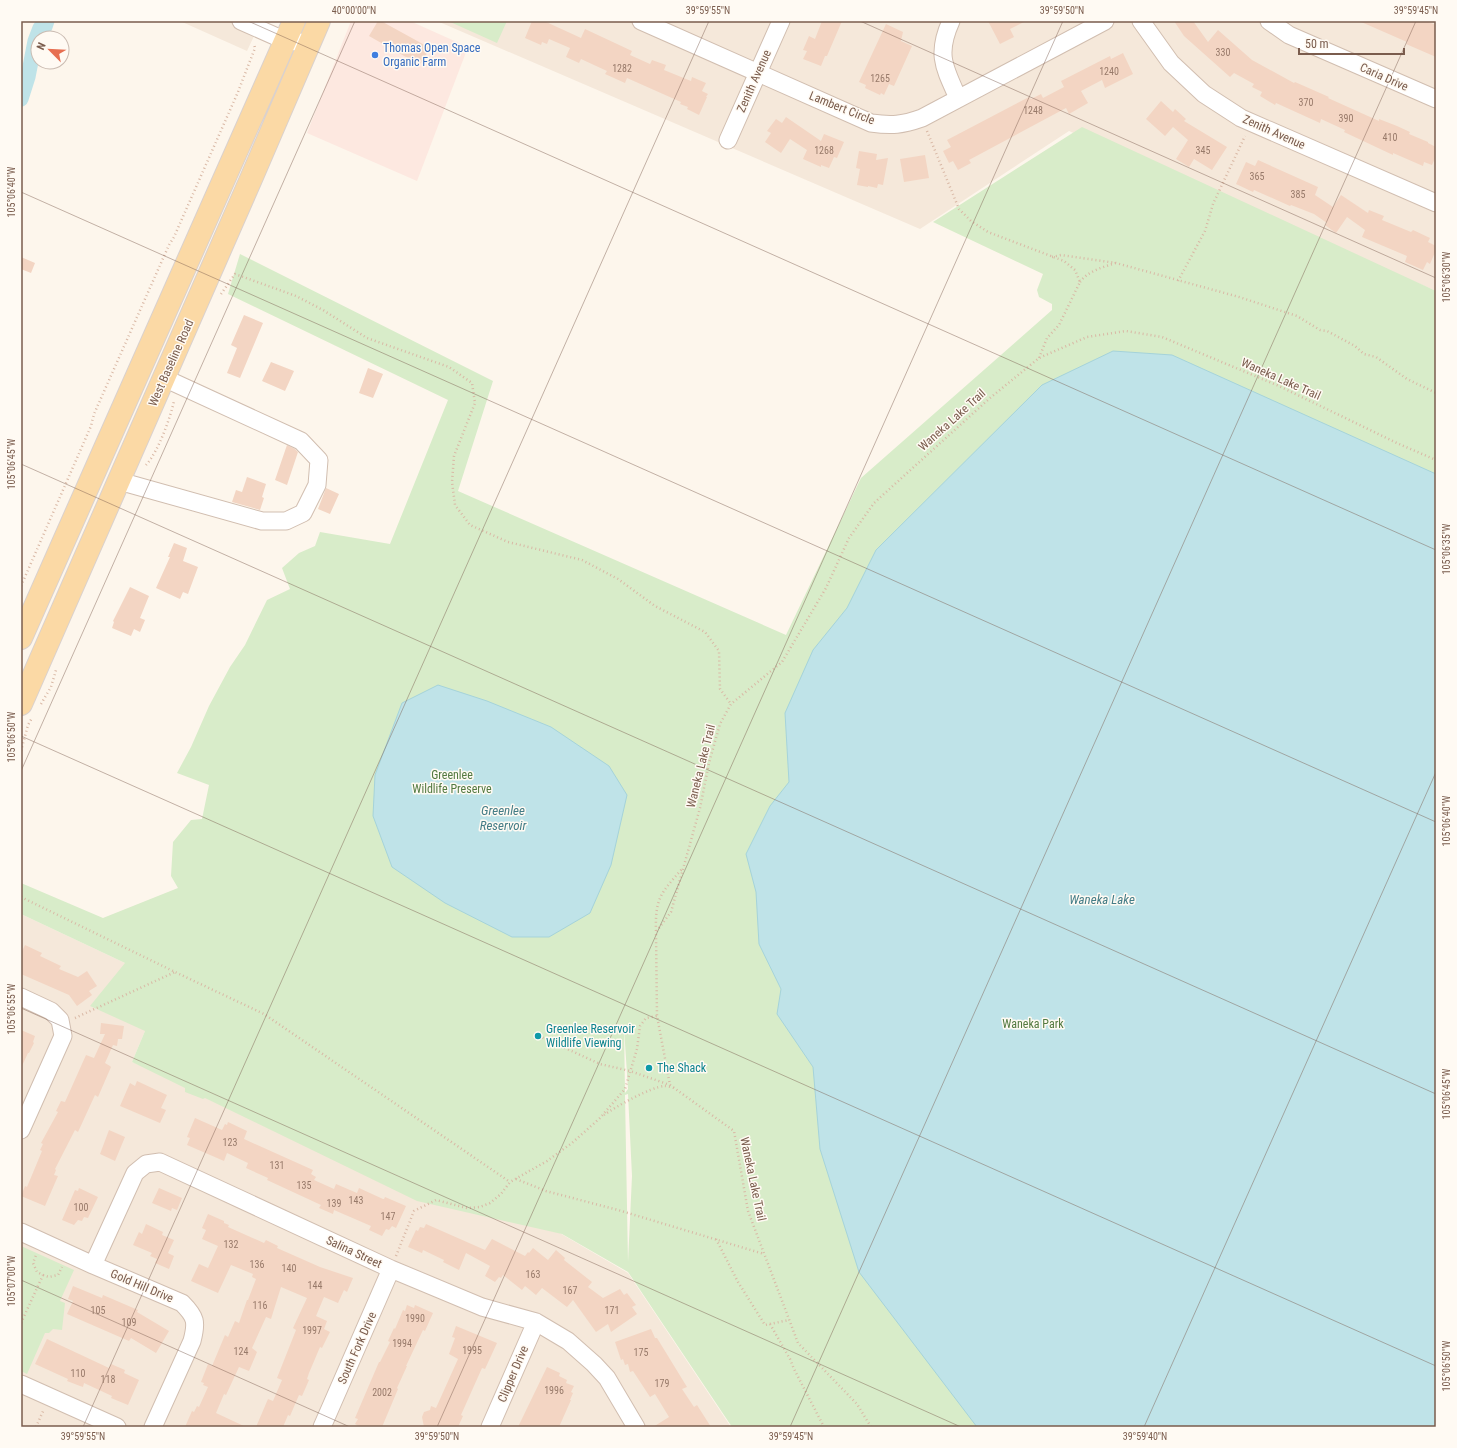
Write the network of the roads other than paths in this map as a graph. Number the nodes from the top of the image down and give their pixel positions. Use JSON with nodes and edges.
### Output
{"nodes":[{"id":1,"x":241,"y":21,"type":"edge"},
{"id":2,"x":319,"y":21,"type":"edge"},
{"id":3,"x":641,"y":21,"type":"edge"},
{"id":4,"x":781,"y":21,"type":"edge"},
{"id":5,"x":951,"y":21,"type":"edge"},
{"id":6,"x":1106,"y":21,"type":"edge"},
{"id":7,"x":1141,"y":21,"type":"edge"},
{"id":8,"x":1269,"y":21,"type":"edge"},
{"id":9,"x":291,"y":26,"type":"edge"},
{"id":10,"x":310,"y":43,"type":"junction"},
{"id":11,"x":758,"y":72,"type":"junction"},
{"id":12,"x":958,"y":98,"type":"junction"},
{"id":13,"x":1436,"y":99,"type":"edge"},
{"id":14,"x":728,"y":140,"type":"dead end"},
{"id":15,"x":1436,"y":203,"type":"edge"},
{"id":16,"x":164,"y":378,"type":"junction"},
{"id":17,"x":119,"y":481,"type":"junction"},
{"id":18,"x":74,"y":520,"type":"junction"},
{"id":19,"x":98,"y":529,"type":"junction"},
{"id":20,"x":21,"y":638,"type":"edge"},
{"id":21,"x":21,"y":704,"type":"edge"},
{"id":22,"x":21,"y":997,"type":"edge"},
{"id":23,"x":21,"y":1130,"type":"edge"},
{"id":24,"x":21,"y":1232,"type":"edge"},
{"id":25,"x":93,"y":1265,"type":"junction"},
{"id":26,"x":391,"y":1269,"type":"junction"},
{"id":27,"x":536,"y":1322,"type":"junction"},
{"id":28,"x":21,"y":1384,"type":"edge"},
{"id":29,"x":98,"y":1423,"type":"edge"},
{"id":30,"x":117,"y":1427,"type":"edge"},
{"id":31,"x":153,"y":1427,"type":"edge"},
{"id":32,"x":322,"y":1427,"type":"edge"},
{"id":33,"x":490,"y":1427,"type":"edge"},
{"id":34,"x":636,"y":1427,"type":"edge"}],
"edges":[{"from":1,"to":9,"type":"street"},
{"from":2,"to":10,"type":"main road","name":"West Baseline Road"},
{"from":3,"to":11,"type":"street","name":"Lambert Circle"},
{"from":4,"to":11,"type":"street","name":"Zenith Avenue"},
{"from":5,"to":12,"type":"street"},
{"from":6,"to":12,"type":"street","name":"Lambert Circle"},
{"from":7,"to":15,"type":"street","name":"Zenith Avenue"},
{"from":8,"to":13,"type":"street","name":"Caria Drive"},
{"from":9,"to":10,"type":"street"},
{"from":9,"to":18,"type":"main road"},
{"from":10,"to":16,"type":"main road","name":"West Baseline Road"},
{"from":11,"to":12,"type":"street","name":"Lambert Circle"},
{"from":11,"to":14,"type":"street","name":"Zenith Avenue"},
{"from":16,"to":17,"type":"main road","name":"West Baseline Road"},
{"from":16,"to":17,"type":"street"},
{"from":17,"to":19,"type":"main road","name":"West Baseline Road"},
{"from":18,"to":19,"type":"main road"},
{"from":18,"to":20,"type":"main road"},
{"from":19,"to":21,"type":"main road","name":"West Baseline Road"},
{"from":22,"to":23,"type":"street"},
{"from":24,"to":25,"type":"street","name":"Gold Hill Drive"},
{"from":25,"to":26,"type":"street","name":"Salina Street"},
{"from":25,"to":31,"type":"street","name":"Gold Hill Drive"},
{"from":26,"to":27,"type":"street","name":"Salina Street"},
{"from":26,"to":32,"type":"street","name":"South Fork Drive"},
{"from":27,"to":33,"type":"street","name":"Clipper Drive"},
{"from":27,"to":34,"type":"street","name":"Salina Street"},
{"from":28,"to":29,"type":"street"},
{"from":29,"to":30,"type":"street"}]}
